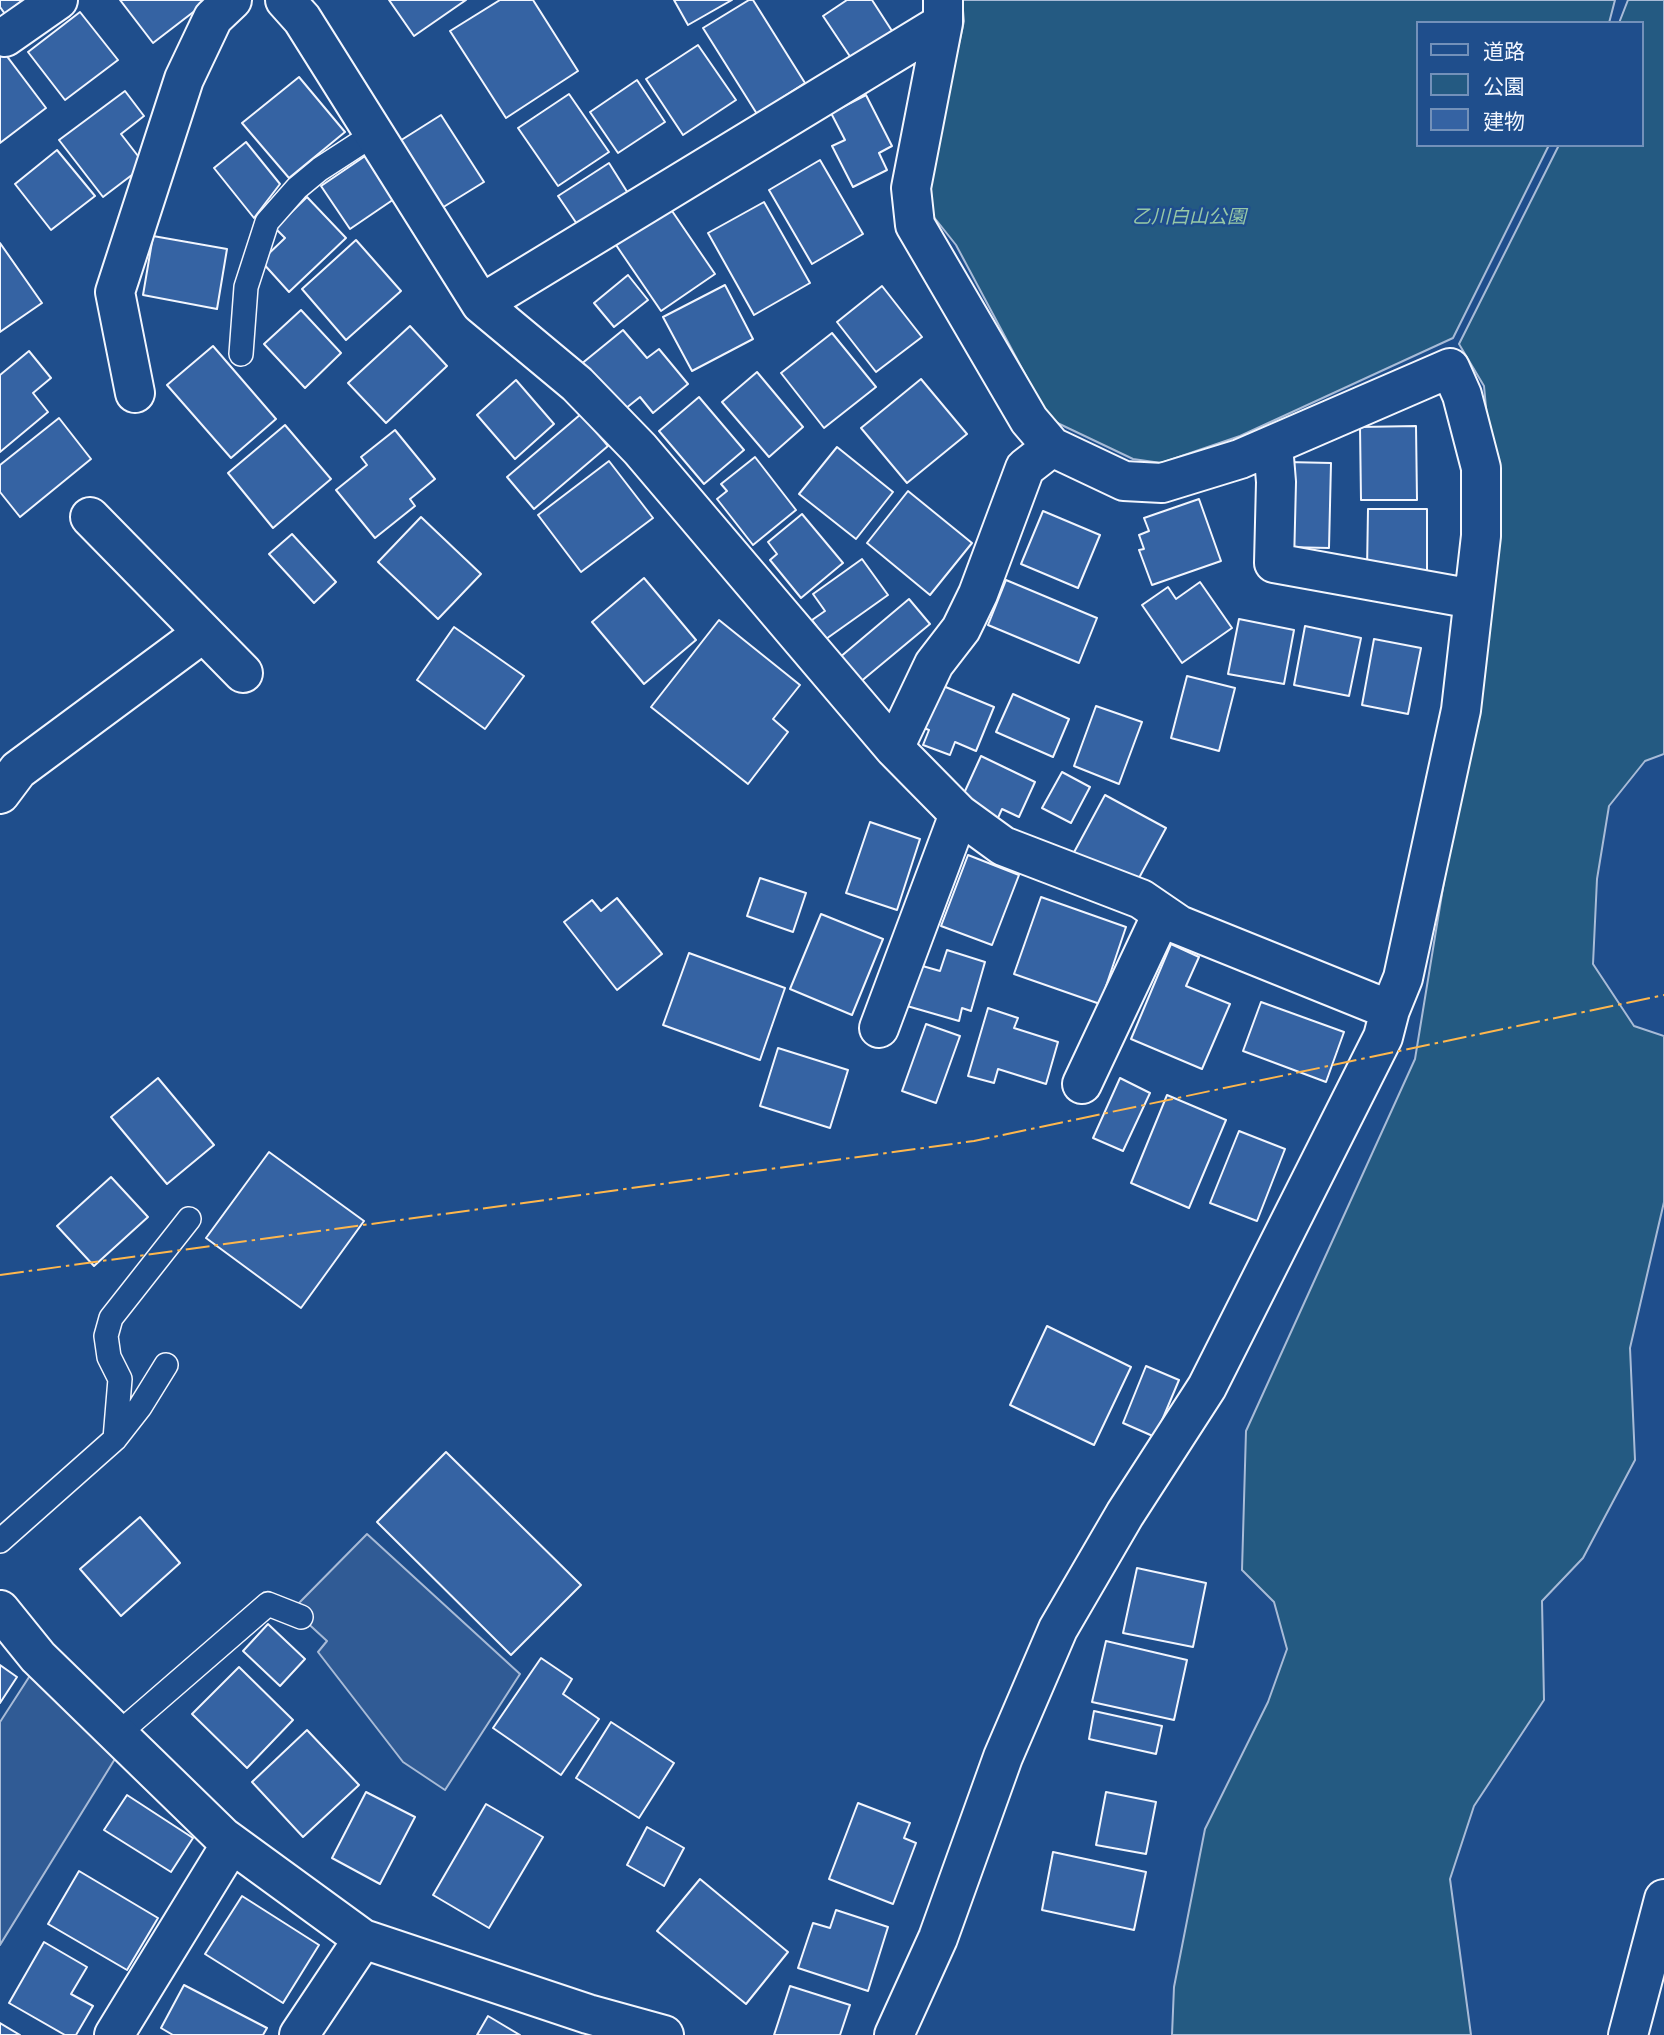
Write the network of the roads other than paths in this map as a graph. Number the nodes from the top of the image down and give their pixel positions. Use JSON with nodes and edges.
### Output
{"nodes":[{"id":1,"x":58,"y":0,"type":"edge"},
{"id":2,"x":232,"y":0,"type":"edge"},
{"id":3,"x":285,"y":0,"type":"edge"},
{"id":4,"x":943,"y":12,"type":"edge"},
{"id":5,"x":5,"y":37,"type":"dead end"},
{"id":6,"x":374,"y":134,"type":"junction"},
{"id":7,"x":481,"y":304,"type":"junction"},
{"id":8,"x":241,"y":354,"type":"dead end"},
{"id":9,"x":135,"y":393,"type":"dead end"},
{"id":10,"x":1273,"y":444,"type":"junction"},
{"id":11,"x":1052,"y":447,"type":"junction"},
{"id":12,"x":90,"y":517,"type":"dead end"},
{"id":13,"x":1473,"y":598,"type":"junction"},
{"id":14,"x":203,"y":633,"type":"junction"},
{"id":15,"x":243,"y":673,"type":"dead end"},
{"id":16,"x":894,"y":748,"type":"junction"},
{"id":17,"x":6,"y":771,"type":"edge"},
{"id":18,"x":959,"y":814,"type":"junction"},
{"id":19,"x":1162,"y":914,"type":"junction"},
{"id":20,"x":1390,"y":1010,"type":"junction"},
{"id":21,"x":879,"y":1028,"type":"dead end"},
{"id":22,"x":1082,"y":1084,"type":"dead end"},
{"id":23,"x":189,"y":1219,"type":"dead end"},
{"id":24,"x":166,"y":1365,"type":"dead end"},
{"id":25,"x":115,"y":1439,"type":"junction"},
{"id":26,"x":0,"y":1541,"type":"edge"},
{"id":27,"x":0,"y":1609,"type":"edge"},
{"id":28,"x":301,"y":1617,"type":"dead end"},
{"id":29,"x":118,"y":1734,"type":"junction"},
{"id":30,"x":231,"y":1844,"type":"junction"},
{"id":31,"x":1664,"y":1899,"type":"edge"},
{"id":32,"x":363,"y":1939,"type":"junction"},
{"id":33,"x":114,"y":2035,"type":"edge"},
{"id":34,"x":299,"y":2035,"type":"edge"},
{"id":35,"x":664,"y":2035,"type":"edge"},
{"id":36,"x":894,"y":2035,"type":"edge"},
{"id":37,"x":1628,"y":2035,"type":"edge"}],
"edges":[{"from":1,"to":5,"type":"street"},
{"from":2,"to":9,"type":"street"},
{"from":3,"to":6,"type":"street"},
{"from":4,"to":7,"type":"street"},
{"from":4,"to":11,"type":"street"},
{"from":6,"to":7,"type":"street"},
{"from":6,"to":8,"type":"lane"},
{"from":7,"to":16,"type":"street"},
{"from":10,"to":11,"type":"street"},
{"from":10,"to":13,"type":"street"},
{"from":10,"to":13,"type":"street"},
{"from":11,"to":16,"type":"street"},
{"from":12,"to":14,"type":"street"},
{"from":13,"to":20,"type":"street"},
{"from":14,"to":15,"type":"street"},
{"from":14,"to":17,"type":"street"},
{"from":16,"to":18,"type":"street"},
{"from":18,"to":19,"type":"street"},
{"from":18,"to":21,"type":"street"},
{"from":19,"to":20,"type":"street"},
{"from":19,"to":22,"type":"street"},
{"from":20,"to":36,"type":"street"},
{"from":23,"to":25,"type":"lane"},
{"from":24,"to":25,"type":"lane"},
{"from":25,"to":26,"type":"lane"},
{"from":27,"to":29,"type":"street"},
{"from":28,"to":29,"type":"lane"},
{"from":29,"to":30,"type":"street"},
{"from":30,"to":32,"type":"street"},
{"from":30,"to":33,"type":"street"},
{"from":31,"to":37,"type":"street"},
{"from":32,"to":34,"type":"street"},
{"from":32,"to":35,"type":"street"}]}
